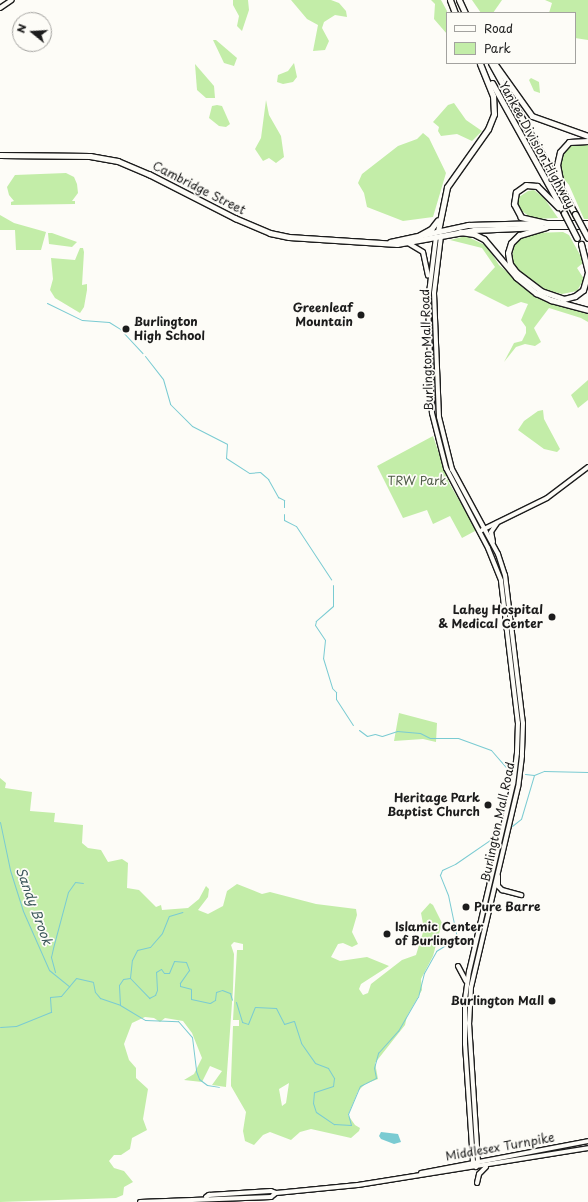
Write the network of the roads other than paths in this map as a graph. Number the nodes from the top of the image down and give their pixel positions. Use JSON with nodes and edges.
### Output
{"nodes":[{"id":1,"x":12,"y":0,"type":"edge"},
{"id":2,"x":450,"y":0,"type":"edge"},
{"id":3,"x":459,"y":0,"type":"edge"},
{"id":4,"x":0,"y":8,"type":"edge"},
{"id":5,"x":455,"y":12,"type":"edge"},
{"id":6,"x":465,"y":12,"type":"edge"},
{"id":7,"x":480,"y":64,"type":"edge"},
{"id":8,"x":481,"y":64,"type":"edge"},
{"id":9,"x":493,"y":64,"type":"edge"},
{"id":10,"x":493,"y":64,"type":"edge"},
{"id":11,"x":588,"y":136,"type":"edge"},
{"id":12,"x":588,"y":141,"type":"edge"},
{"id":13,"x":0,"y":155,"type":"edge"},
{"id":14,"x":563,"y":194,"type":"junction"},
{"id":15,"x":444,"y":202,"type":"junction"},
{"id":16,"x":564,"y":213,"type":"junction"},
{"id":17,"x":588,"y":223,"type":"edge"},
{"id":18,"x":546,"y":225,"type":"junction"},
{"id":19,"x":588,"y":227,"type":"edge"},
{"id":20,"x":460,"y":232,"type":"junction"},
{"id":21,"x":420,"y":235,"type":"junction"},
{"id":22,"x":438,"y":235,"type":"junction"},
{"id":23,"x":588,"y":238,"type":"edge"},
{"id":24,"x":388,"y":243,"type":"junction"},
{"id":25,"x":408,"y":243,"type":"junction"},
{"id":26,"x":581,"y":244,"type":"junction"},
{"id":27,"x":588,"y":257,"type":"edge"},
{"id":28,"x":428,"y":290,"type":"junction"},
{"id":29,"x":588,"y":310,"type":"edge"},
{"id":30,"x":588,"y":467,"type":"edge"},
{"id":31,"x":499,"y":521,"type":"junction"},
{"id":32,"x":481,"y":530,"type":"junction"},
{"id":33,"x":495,"y":548,"type":"junction"},
{"id":34,"x":506,"y":591,"type":"junction"},
{"id":35,"x":498,"y":869,"type":"junction"},
{"id":36,"x":521,"y":895,"type":"dead end"},
{"id":37,"x":489,"y":898,"type":"junction"},
{"id":38,"x":458,"y":966,"type":"dead end"},
{"id":39,"x":472,"y":968,"type":"junction"},
{"id":40,"x":467,"y":986,"type":"junction"},
{"id":41,"x":467,"y":1074,"type":"junction"},
{"id":42,"x":472,"y":1074,"type":"junction"},
{"id":43,"x":588,"y":1141,"type":"edge"},
{"id":44,"x":588,"y":1148,"type":"edge"},
{"id":45,"x":475,"y":1162,"type":"junction"},
{"id":46,"x":490,"y":1165,"type":"junction"},
{"id":47,"x":476,"y":1167,"type":"junction"},
{"id":48,"x":417,"y":1175,"type":"junction"},
{"id":49,"x":477,"y":1183,"type":"dead end"},
{"id":50,"x":248,"y":1192,"type":"junction"},
{"id":51,"x":276,"y":1193,"type":"junction"},
{"id":52,"x":206,"y":1197,"type":"junction"},
{"id":53,"x":248,"y":1197,"type":"junction"},
{"id":54,"x":140,"y":1202,"type":"edge"}],
"edges":[{"from":1,"to":4,"type":"main road"},
{"from":2,"to":5,"type":"highway"},
{"from":3,"to":6,"type":"highway"},
{"from":7,"to":15,"type":"highway"},
{"from":8,"to":16,"type":"highway","name":"Yankee Division Highway"},
{"from":9,"to":11,"type":"highway"},
{"from":10,"to":14,"type":"highway","name":"Yankee Division Highway"},
{"from":12,"to":14,"type":"highway"},
{"from":13,"to":24,"type":"main road","name":"Cambridge Street"},
{"from":14,"to":23,"type":"highway","name":"Yankee Division Highway","bridge":true},
{"from":15,"to":21,"type":"highway"},
{"from":15,"to":22,"type":"highway"},
{"from":16,"to":18,"type":"highway"},
{"from":16,"to":26,"type":"highway","name":"Yankee Division Highway","bridge":true},
{"from":17,"to":18,"type":"main road","name":"Cambridge Street"},
{"from":18,"to":19,"type":"main road","name":"Cambridge Street"},
{"from":18,"to":20,"type":"main road","name":"Cambridge Street"},
{"from":18,"to":22,"type":"main road","name":"Cambridge Street"},
{"from":18,"to":26,"type":"highway"},
{"from":20,"to":22,"type":"main road","name":"Cambridge Street"},
{"from":20,"to":29,"type":"highway"},
{"from":21,"to":22,"type":"main road","name":"Cambridge Street"},
{"from":21,"to":24,"type":"main road","name":"Cambridge Street"},
{"from":22,"to":25,"type":"main road","name":"Cambridge Street"},
{"from":22,"to":28,"type":"main road","name":"Burlington Mall Road"},
{"from":22,"to":32,"type":"main road","name":"Burlington Mall Road"},
{"from":24,"to":25,"type":"main road","name":"Cambridge Street"},
{"from":25,"to":28,"type":"main road","name":"Burlington Mall Road"},
{"from":26,"to":27,"type":"highway","name":"Yankee Division Highway"},
{"from":28,"to":32,"type":"main road","name":"Burlington Mall Road"},
{"from":30,"to":31,"type":"main road"},
{"from":31,"to":32,"type":"main road"},
{"from":31,"to":33,"type":"main road"},
{"from":32,"to":33,"type":"main road","name":"Burlington Mall Road"},
{"from":32,"to":34,"type":"main road","name":"Burlington Mall Road"},
{"from":33,"to":34,"type":"main road","name":"Burlington Mall Road"},
{"from":34,"to":35,"type":"main road","name":"Burlington Mall Road"},
{"from":34,"to":37,"type":"main road","name":"Burlington Mall Road"},
{"from":35,"to":36,"type":"main road"},
{"from":35,"to":37,"type":"main road","name":"Burlington Mall Road"},
{"from":37,"to":39,"type":"main road","name":"Burlington Mall Road"},
{"from":38,"to":40,"type":"main road"},
{"from":39,"to":40,"type":"main road","name":"Burlington Mall Road"},
{"from":39,"to":42,"type":"main road","name":"Burlington Mall Road"},
{"from":40,"to":41,"type":"main road","name":"Burlington Mall Road"},
{"from":41,"to":42,"type":"main road"},
{"from":41,"to":45,"type":"main road","name":"Burlington Mall Road"},
{"from":42,"to":45,"type":"main road","name":"Burlington Mall Road"},
{"from":43,"to":45,"type":"main road","name":"Middlesex Turnpike"},
{"from":44,"to":46,"type":"main road","name":"Middlesex Turnpike"},
{"from":45,"to":47,"type":"main road"},
{"from":45,"to":48,"type":"main road","name":"Middlesex Turnpike"},
{"from":46,"to":47,"type":"main road","name":"Middlesex Turnpike"},
{"from":46,"to":49,"type":"main road"},
{"from":47,"to":48,"type":"main road","name":"Middlesex Turnpike"},
{"from":48,"to":51,"type":"main road","name":"Middlesex Turnpike"},
{"from":50,"to":51,"type":"main road","name":"Middlesex Turnpike"},
{"from":50,"to":52,"type":"main road","name":"Middlesex Turnpike"},
{"from":50,"to":53,"type":"main road"},
{"from":51,"to":53,"type":"main road","name":"Middlesex Turnpike"},
{"from":52,"to":53,"type":"main road","name":"Middlesex Turnpike"},
{"from":52,"to":54,"type":"main road","name":"Middlesex Turnpike"}]}
